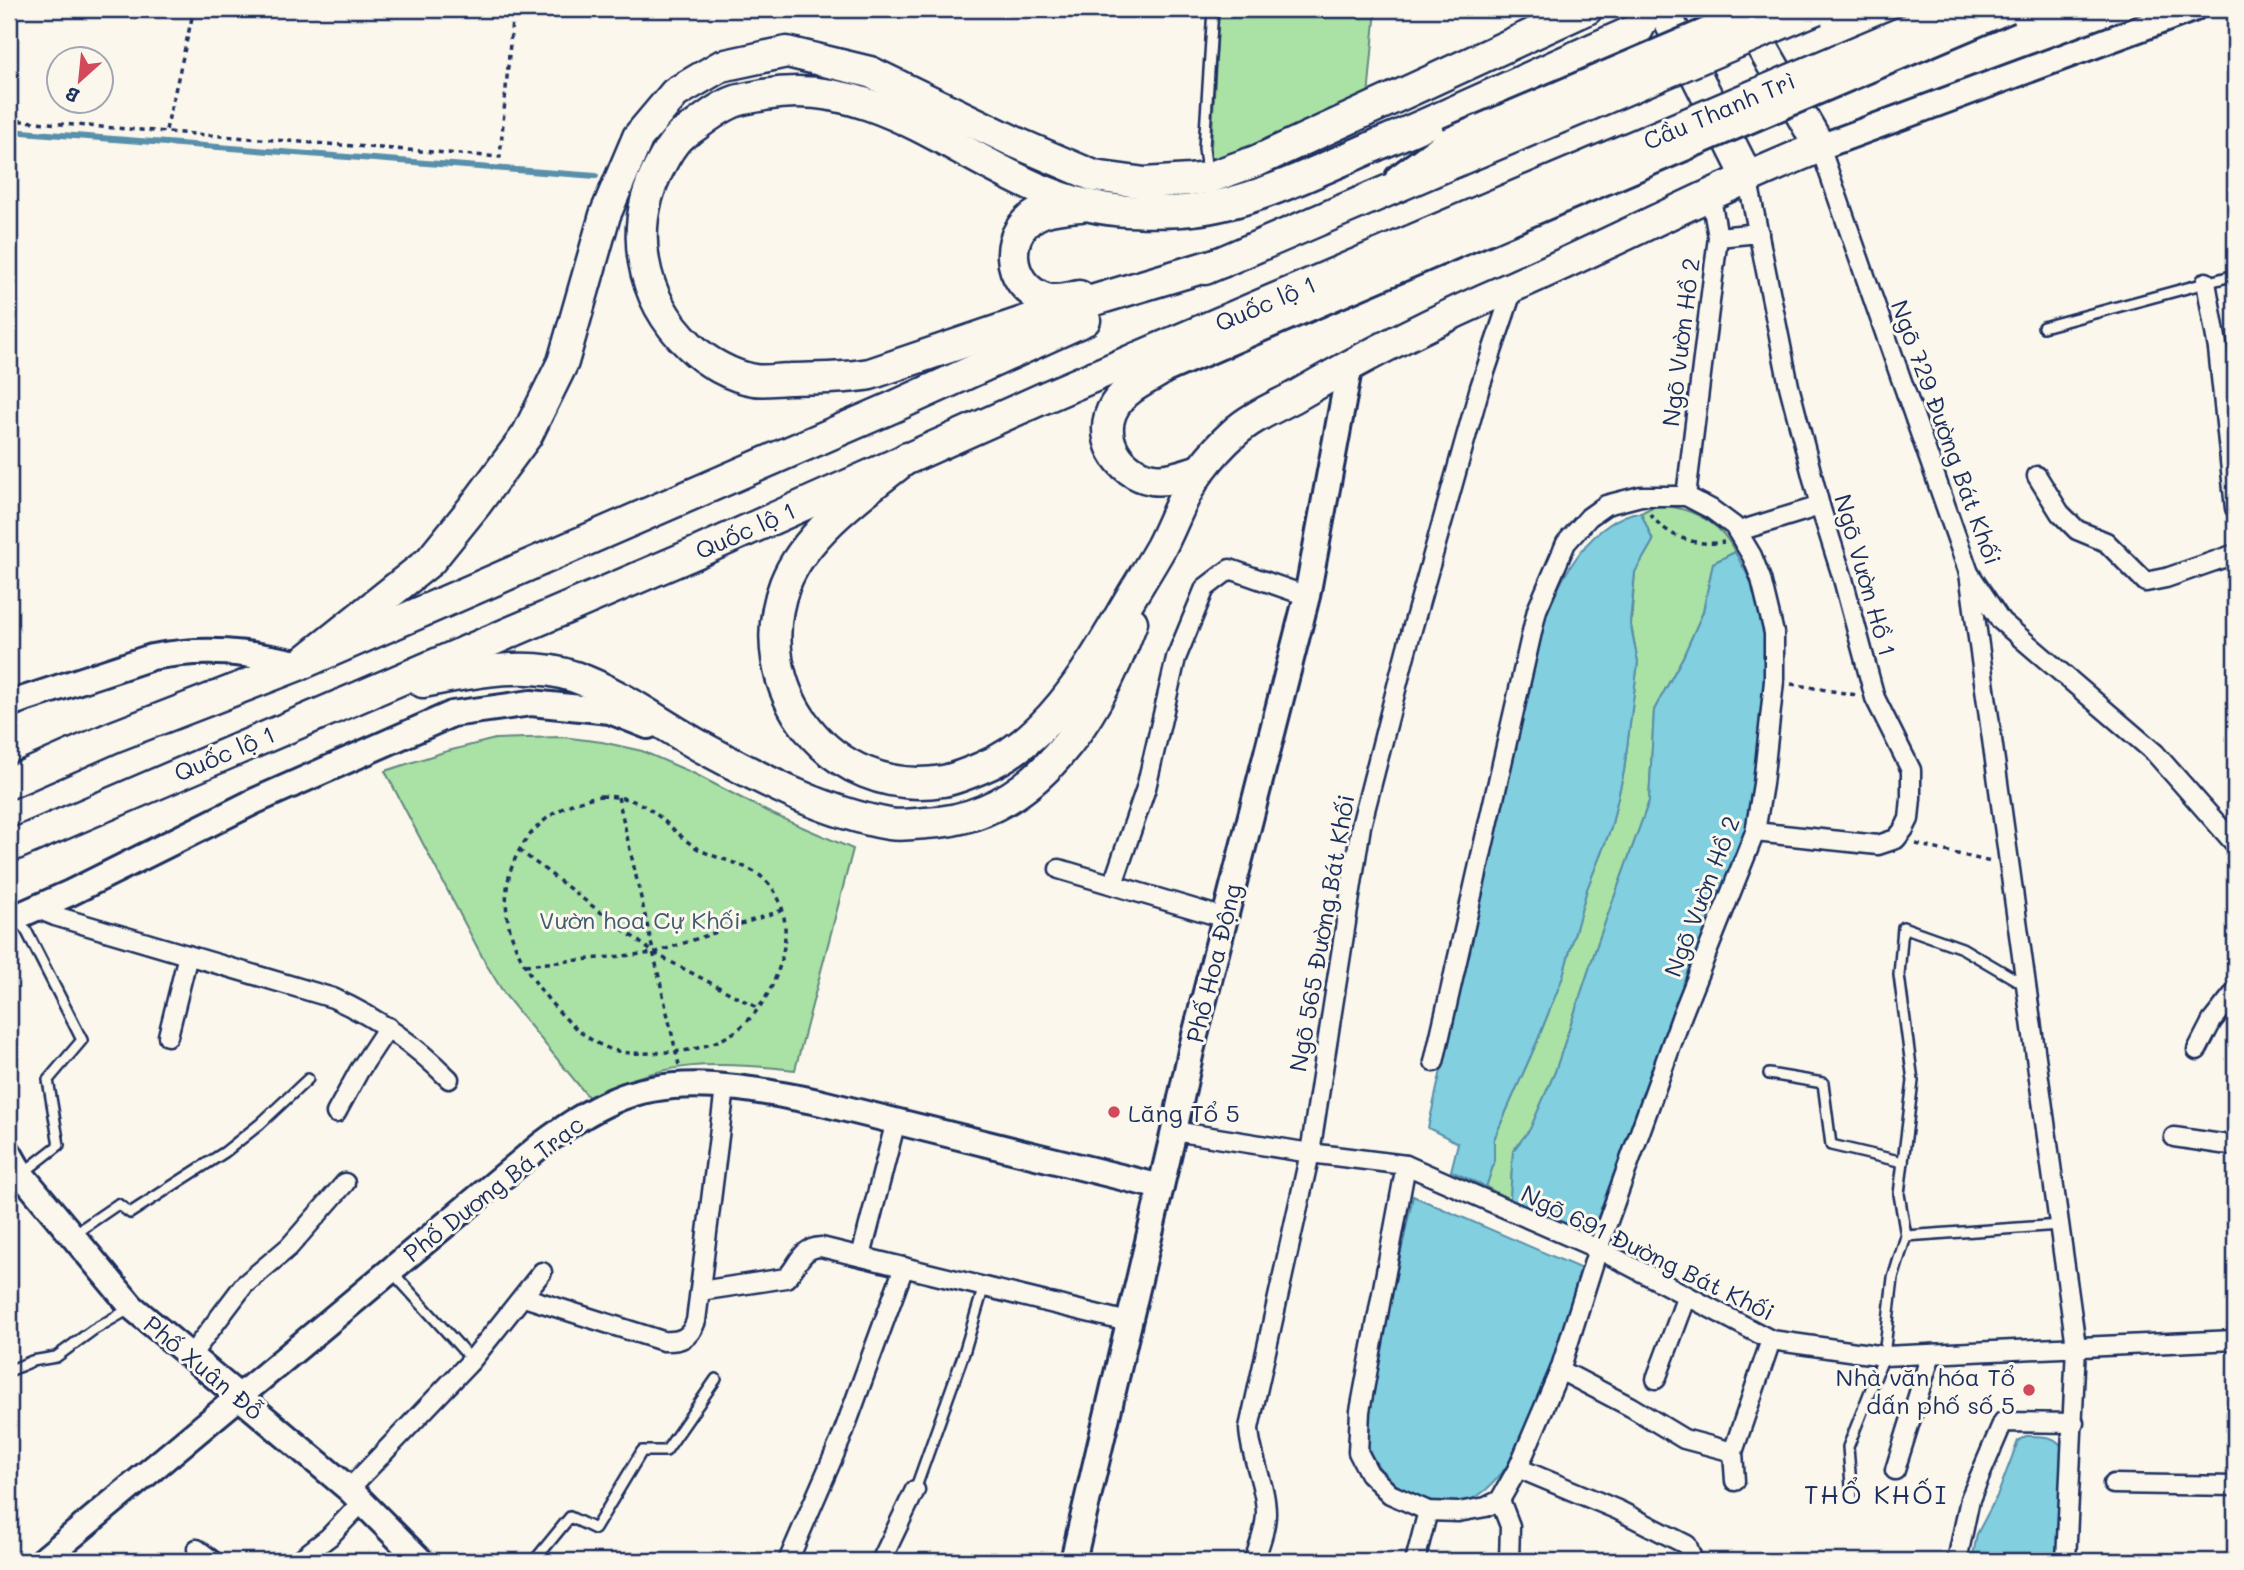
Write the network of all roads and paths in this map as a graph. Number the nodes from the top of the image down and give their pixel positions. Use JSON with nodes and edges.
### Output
{"nodes":[{"id":1,"x":194,"y":9,"type":"edge"},
{"id":2,"x":513,"y":9,"type":"edge"},
{"id":3,"x":1213,"y":9,"type":"edge"},
{"id":4,"x":1587,"y":9,"type":"edge"},
{"id":5,"x":1648,"y":9,"type":"edge"},
{"id":6,"x":1663,"y":9,"type":"edge"},
{"id":7,"x":1740,"y":9,"type":"edge"},
{"id":8,"x":1762,"y":9,"type":"edge"},
{"id":9,"x":1816,"y":9,"type":"edge"},
{"id":10,"x":1958,"y":9,"type":"edge"},
{"id":11,"x":2009,"y":9,"type":"edge"},
{"id":12,"x":2193,"y":9,"type":"edge"},
{"id":13,"x":9,"y":120,"type":"edge"},
{"id":14,"x":166,"y":130,"type":"junction"},
{"id":15,"x":1820,"y":147,"type":"junction"},
{"id":16,"x":1453,"y":151,"type":"junction"},
{"id":17,"x":1747,"y":176,"type":"junction"},
{"id":18,"x":1208,"y":178,"type":"junction"},
{"id":19,"x":1710,"y":193,"type":"junction"},
{"id":20,"x":1087,"y":205,"type":"junction"},
{"id":21,"x":1485,"y":220,"type":"junction"},
{"id":22,"x":1759,"y":233,"type":"junction"},
{"id":23,"x":1718,"y":237,"type":"junction"},
{"id":24,"x":1222,"y":261,"type":"junction"},
{"id":25,"x":2235,"y":275,"type":"edge"},
{"id":26,"x":2206,"y":282,"type":"junction"},
{"id":27,"x":1514,"y":286,"type":"junction"},
{"id":28,"x":1472,"y":303,"type":"junction"},
{"id":29,"x":1502,"y":320,"type":"junction"},
{"id":30,"x":2043,"y":327,"type":"dead end"},
{"id":31,"x":1350,"y":364,"type":"junction"},
{"id":32,"x":1158,"y":372,"type":"junction"},
{"id":33,"x":1048,"y":396,"type":"junction"},
{"id":34,"x":907,"y":458,"type":"junction"},
{"id":35,"x":1200,"y":470,"type":"junction"},
{"id":36,"x":2037,"y":476,"type":"dead end"},
{"id":37,"x":1641,"y":496,"type":"junction"},
{"id":38,"x":1686,"y":496,"type":"junction"},
{"id":39,"x":1820,"y":506,"type":"junction"},
{"id":40,"x":2235,"y":508,"type":"edge"},
{"id":41,"x":1739,"y":531,"type":"junction"},
{"id":42,"x":1159,"y":550,"type":"junction"},
{"id":43,"x":2235,"y":554,"type":"edge"},
{"id":44,"x":1969,"y":573,"type":"junction"},
{"id":45,"x":1307,"y":596,"type":"junction"},
{"id":46,"x":301,"y":664,"type":"junction"},
{"id":47,"x":1774,"y":681,"type":"junction"},
{"id":48,"x":357,"y":696,"type":"junction"},
{"id":49,"x":1875,"y":698,"type":"junction"},
{"id":50,"x":9,"y":704,"type":"edge"},
{"id":51,"x":113,"y":737,"type":"junction"},
{"id":52,"x":709,"y":751,"type":"junction"},
{"id":53,"x":9,"y":765,"type":"edge"},
{"id":54,"x":9,"y":783,"type":"edge"},
{"id":55,"x":618,"y":797,"type":"junction"},
{"id":56,"x":1755,"y":832,"type":"junction"},
{"id":57,"x":1896,"y":839,"type":"junction"},
{"id":58,"x":2235,"y":844,"type":"edge"},
{"id":59,"x":9,"y":847,"type":"edge"},
{"id":60,"x":519,"y":850,"type":"junction"},
{"id":61,"x":2010,"y":866,"type":"junction"},
{"id":62,"x":1059,"y":869,"type":"dead end"},
{"id":63,"x":1113,"y":884,"type":"junction"},
{"id":64,"x":783,"y":910,"type":"junction"},
{"id":65,"x":20,"y":915,"type":"edge"},
{"id":66,"x":1225,"y":918,"type":"junction"},
{"id":67,"x":654,"y":953,"type":"junction"},
{"id":68,"x":188,"y":955,"type":"junction"},
{"id":69,"x":525,"y":965,"type":"junction"},
{"id":70,"x":2026,"y":986,"type":"junction"},
{"id":71,"x":2235,"y":992,"type":"edge"},
{"id":72,"x":758,"y":1007,"type":"junction"},
{"id":73,"x":388,"y":1027,"type":"junction"},
{"id":74,"x":168,"y":1036,"type":"dead end"},
{"id":75,"x":2197,"y":1051,"type":"dead end"},
{"id":76,"x":676,"y":1053,"type":"junction"},
{"id":77,"x":1434,"y":1062,"type":"dead end"},
{"id":78,"x":1769,"y":1074,"type":"dead end"},
{"id":79,"x":309,"y":1079,"type":"dead end"},
{"id":80,"x":449,"y":1079,"type":"dead end"},
{"id":81,"x":683,"y":1086,"type":"junction"},
{"id":82,"x":725,"y":1088,"type":"junction"},
{"id":83,"x":336,"y":1113,"type":"dead end"},
{"id":84,"x":896,"y":1121,"type":"junction"},
{"id":85,"x":1174,"y":1131,"type":"junction"},
{"id":86,"x":2174,"y":1137,"type":"dead end"},
{"id":87,"x":2235,"y":1146,"type":"edge"},
{"id":88,"x":1310,"y":1153,"type":"junction"},
{"id":89,"x":1903,"y":1162,"type":"junction"},
{"id":90,"x":15,"y":1163,"type":"edge"},
{"id":91,"x":1406,"y":1165,"type":"junction"},
{"id":92,"x":345,"y":1183,"type":"dead end"},
{"id":93,"x":1161,"y":1187,"type":"junction"},
{"id":94,"x":2060,"y":1225,"type":"junction"},
{"id":95,"x":72,"y":1235,"type":"junction"},
{"id":96,"x":1906,"y":1236,"type":"junction"},
{"id":97,"x":1598,"y":1249,"type":"junction"},
{"id":98,"x":861,"y":1256,"type":"junction"},
{"id":99,"x":904,"y":1267,"type":"junction"},
{"id":100,"x":390,"y":1270,"type":"junction"},
{"id":101,"x":542,"y":1272,"type":"dead end"},
{"id":102,"x":984,"y":1286,"type":"junction"},
{"id":103,"x":699,"y":1291,"type":"junction"},
{"id":104,"x":1687,"y":1296,"type":"junction"},
{"id":105,"x":530,"y":1299,"type":"dead end"},
{"id":106,"x":132,"y":1307,"type":"junction"},
{"id":107,"x":1128,"y":1322,"type":"junction"},
{"id":108,"x":1771,"y":1340,"type":"junction"},
{"id":109,"x":2235,"y":1340,"type":"edge"},
{"id":110,"x":2077,"y":1346,"type":"junction"},
{"id":111,"x":1931,"y":1354,"type":"junction"},
{"id":112,"x":191,"y":1355,"type":"junction"},
{"id":113,"x":1884,"y":1356,"type":"junction"},
{"id":114,"x":472,"y":1360,"type":"junction"},
{"id":115,"x":1560,"y":1370,"type":"junction"},
{"id":116,"x":9,"y":1371,"type":"edge"},
{"id":117,"x":716,"y":1379,"type":"dead end"},
{"id":118,"x":1656,"y":1379,"type":"dead end"},
{"id":119,"x":239,"y":1396,"type":"junction"},
{"id":120,"x":2074,"y":1423,"type":"junction"},
{"id":121,"x":1733,"y":1452,"type":"junction"},
{"id":122,"x":1518,"y":1468,"type":"junction"},
{"id":123,"x":1895,"y":1470,"type":"dead end"},
{"id":124,"x":1735,"y":1481,"type":"dead end"},
{"id":125,"x":2112,"y":1484,"type":"dead end"},
{"id":126,"x":2235,"y":1486,"type":"edge"},
{"id":127,"x":915,"y":1490,"type":"joint"},
{"id":128,"x":355,"y":1495,"type":"junction"},
{"id":129,"x":1852,"y":1497,"type":"dead end"},
{"id":130,"x":1500,"y":1500,"type":"junction"},
{"id":131,"x":1428,"y":1511,"type":"junction"},
{"id":132,"x":197,"y":1549,"type":"dead end"},
{"id":133,"x":42,"y":1561,"type":"edge"},
{"id":134,"x":213,"y":1561,"type":"edge"},
{"id":135,"x":298,"y":1561,"type":"edge"},
{"id":136,"x":421,"y":1561,"type":"edge"},
{"id":137,"x":534,"y":1561,"type":"edge"},
{"id":138,"x":788,"y":1561,"type":"edge"},
{"id":139,"x":881,"y":1561,"type":"edge"},
{"id":140,"x":1073,"y":1561,"type":"edge"},
{"id":141,"x":1254,"y":1561,"type":"edge"},
{"id":142,"x":1415,"y":1561,"type":"edge"},
{"id":143,"x":1509,"y":1561,"type":"edge"},
{"id":144,"x":1693,"y":1561,"type":"edge"},
{"id":145,"x":1957,"y":1561,"type":"edge"},
{"id":146,"x":2066,"y":1561,"type":"edge"}],
"edges":[{"from":1,"to":14,"type":"path"},
{"from":2,"to":14,"type":"path"},
{"from":3,"to":18,"type":"lane"},
{"from":4,"to":18,"type":"highway"},
{"from":5,"to":20,"type":"highway"},
{"from":6,"to":17,"type":"highway"},
{"from":7,"to":15,"type":"highway"},
{"from":8,"to":16,"type":"main road","bridge":true},
{"from":9,"to":16,"type":"highway","bridge":true},
{"from":10,"to":21,"type":"highway","name":"Cầu Thanh Trì","bridge":true},
{"from":11,"to":21,"type":"main road","bridge":true},
{"from":12,"to":15,"type":"street"},
{"from":13,"to":14,"type":"path"},
{"from":15,"to":17,"type":"highway"},
{"from":15,"to":44,"type":"street","name":"Ngõ 729 Đường Bát Khối"},
{"from":16,"to":24,"type":"highway"},
{"from":17,"to":19,"type":"highway"},
{"from":17,"to":22,"type":"street","name":"Ngõ Vườn Hồ 1"},
{"from":18,"to":46,"type":"highway"},
{"from":19,"to":23,"type":"street","name":"Ngõ Vườn Hồ 2"},
{"from":19,"to":27,"type":"highway"},
{"from":20,"to":24,"type":"highway"},
{"from":20,"to":24,"type":"highway"},
{"from":21,"to":32,"type":"main road"},
{"from":21,"to":33,"type":"highway","name":"Quốc lộ 1"},
{"from":22,"to":23,"type":"street"},
{"from":22,"to":39,"type":"street","name":"Ngõ Vườn Hồ 1"},
{"from":23,"to":38,"type":"street","name":"Ngõ Vườn Hồ 2"},
{"from":24,"to":46,"type":"highway"},
{"from":25,"to":26,"type":"lane"},
{"from":26,"to":30,"type":"lane"},
{"from":26,"to":40,"type":"street"},
{"from":27,"to":28,"type":"highway"},
{"from":27,"to":29,"type":"street","name":"Ngõ 565 Đường Bát Khối"},
{"from":28,"to":29,"type":"street"},
{"from":28,"to":31,"type":"highway"},
{"from":29,"to":88,"type":"street","name":"Ngõ 565 Đường Bát Khối"},
{"from":31,"to":35,"type":"highway"},
{"from":31,"to":45,"type":"street","name":"Phố Hoa Động"},
{"from":32,"to":33,"type":"main road"},
{"from":32,"to":35,"type":"highway"},
{"from":33,"to":34,"type":"highway","name":"Quốc lộ 1"},
{"from":34,"to":42,"type":"highway"},
{"from":34,"to":48,"type":"highway","name":"Quốc lộ 1"},
{"from":35,"to":42,"type":"highway"},
{"from":36,"to":43,"type":"street"},
{"from":37,"to":38,"type":"street","name":"Ngõ Vườn Hồ 2"},
{"from":37,"to":41,"type":"path"},
{"from":37,"to":77,"type":"street","name":"Ngõ Vườn Hồ 2"},
{"from":38,"to":41,"type":"street","name":"Ngõ Vườn Hồ 2"},
{"from":39,"to":41,"type":"street"},
{"from":39,"to":49,"type":"street","name":"Ngõ Vườn Hồ 1"},
{"from":41,"to":47,"type":"street","name":"Ngõ Vườn Hồ 2"},
{"from":42,"to":52,"type":"highway"},
{"from":44,"to":58,"type":"street","name":"Ngõ 729 Đường Bát Khối"},
{"from":44,"to":61,"type":"street"},
{"from":45,"to":63,"type":"street"},
{"from":45,"to":66,"type":"street","name":"Phố Hoa Động"},
{"from":46,"to":50,"type":"street"},
{"from":46,"to":51,"type":"highway"},
{"from":47,"to":49,"type":"path"},
{"from":47,"to":56,"type":"street","name":"Ngõ Vườn Hồ 2"},
{"from":48,"to":52,"type":"highway"},
{"from":48,"to":59,"type":"highway","name":"Quốc lộ 1"},
{"from":49,"to":57,"type":"street","name":"Ngõ Vườn Hồ 1"},
{"from":51,"to":53,"type":"highway"},
{"from":51,"to":54,"type":"highway"},
{"from":52,"to":65,"type":"street"},
{"from":55,"to":60,"type":"path"},
{"from":55,"to":64,"type":"path"},
{"from":55,"to":67,"type":"path"},
{"from":56,"to":57,"type":"street"},
{"from":56,"to":97,"type":"street","name":"Ngõ Vườn Hồ 2"},
{"from":57,"to":61,"type":"path"},
{"from":60,"to":67,"type":"path"},
{"from":60,"to":69,"type":"path"},
{"from":61,"to":70,"type":"street"},
{"from":62,"to":63,"type":"street"},
{"from":63,"to":66,"type":"street"},
{"from":64,"to":67,"type":"path"},
{"from":64,"to":72,"type":"path"},
{"from":65,"to":68,"type":"street"},
{"from":65,"to":90,"type":"lane"},
{"from":66,"to":85,"type":"street","name":"Phố Hoa Động"},
{"from":67,"to":69,"type":"path"},
{"from":67,"to":72,"type":"path"},
{"from":67,"to":76,"type":"path"},
{"from":68,"to":73,"type":"street"},
{"from":68,"to":74,"type":"street"},
{"from":69,"to":76,"type":"path"},
{"from":70,"to":89,"type":"lane"},
{"from":70,"to":94,"type":"street"},
{"from":71,"to":75,"type":"street"},
{"from":72,"to":76,"type":"path"},
{"from":73,"to":80,"type":"street"},
{"from":73,"to":83,"type":"street"},
{"from":76,"to":81,"type":"path"},
{"from":78,"to":89,"type":"lane"},
{"from":79,"to":95,"type":"lane"},
{"from":81,"to":82,"type":"street","name":"Phố Dương Bá Trạc"},
{"from":81,"to":100,"type":"street","name":"Phố Dương Bá Trạc"},
{"from":82,"to":84,"type":"street","name":"Phố Dương Bá Trạc"},
{"from":82,"to":103,"type":"street"},
{"from":84,"to":93,"type":"street","name":"Phố Dương Bá Trạc"},
{"from":84,"to":98,"type":"street"},
{"from":85,"to":88,"type":"street","name":"Ngõ 691 Đường Bát Khối"},
{"from":85,"to":93,"type":"street","name":"Phố Hoa Động"},
{"from":86,"to":87,"type":"street"},
{"from":88,"to":91,"type":"street","name":"Ngõ 691 Đường Bát Khối"},
{"from":88,"to":141,"type":"street","name":"Ngõ 565 Đường Bát Khối"},
{"from":89,"to":96,"type":"lane"},
{"from":90,"to":95,"type":"street","name":"Phố Xuân Đỗ"},
{"from":91,"to":97,"type":"street","name":"Ngõ 691 Đường Bát Khối"},
{"from":91,"to":131,"type":"street"},
{"from":92,"to":112,"type":"street"},
{"from":93,"to":107,"type":"street","name":"Phố Hoa Động"},
{"from":94,"to":96,"type":"lane"},
{"from":94,"to":110,"type":"street"},
{"from":95,"to":106,"type":"street","name":"Phố Xuân Đỗ"},
{"from":96,"to":113,"type":"lane"},
{"from":97,"to":104,"type":"street","name":"Ngõ 691 Đường Bát Khối"},
{"from":97,"to":115,"type":"street","name":"Ngõ Vườn Hồ 2"},
{"from":98,"to":99,"type":"street"},
{"from":98,"to":103,"type":"street"},
{"from":99,"to":102,"type":"street"},
{"from":99,"to":138,"type":"street"},
{"from":100,"to":114,"type":"lane"},
{"from":100,"to":119,"type":"street","name":"Phố Dương Bá Trạc"},
{"from":101,"to":114,"type":"street"},
{"from":102,"to":107,"type":"street"},
{"from":102,"to":127,"type":"lane"},
{"from":103,"to":105,"type":"street"},
{"from":104,"to":108,"type":"street","name":"Ngõ 691 Đường Bát Khối"},
{"from":104,"to":118,"type":"street"},
{"from":106,"to":112,"type":"street","name":"Phố Xuân Đỗ"},
{"from":106,"to":116,"type":"lane"},
{"from":107,"to":140,"type":"street","name":"Phố Hoa Động"},
{"from":108,"to":113,"type":"street","name":"Ngõ 691 Đường Bát Khối"},
{"from":108,"to":121,"type":"street"},
{"from":109,"to":110,"type":"street","name":"Ngõ 691 Đường Bát Khối"},
{"from":110,"to":111,"type":"street","name":"Ngõ 691 Đường Bát Khối"},
{"from":110,"to":120,"type":"street"},
{"from":111,"to":113,"type":"street","name":"Ngõ 691 Đường Bát Khối"},
{"from":111,"to":123,"type":"street"},
{"from":112,"to":119,"type":"street","name":"Phố Xuân Đỗ"},
{"from":113,"to":129,"type":"lane"},
{"from":114,"to":128,"type":"street"},
{"from":115,"to":121,"type":"street"},
{"from":115,"to":122,"type":"street","name":"Ngõ Vườn Hồ 2"},
{"from":117,"to":137,"type":"lane"},
{"from":119,"to":128,"type":"street","name":"Phố Xuân Đỗ"},
{"from":119,"to":133,"type":"street","name":"Phố Dương Bá Trạc"},
{"from":120,"to":145,"type":"street"},
{"from":120,"to":146,"type":"street"},
{"from":121,"to":124,"type":"street"},
{"from":122,"to":130,"type":"street","name":"Ngõ Vườn Hồ 2"},
{"from":122,"to":144,"type":"street"},
{"from":125,"to":126,"type":"street"},
{"from":127,"to":139,"type":"street"},
{"from":128,"to":135,"type":"street"},
{"from":128,"to":136,"type":"street","name":"Phố Xuân Đỗ"},
{"from":130,"to":131,"type":"street"},
{"from":130,"to":143,"type":"street"},
{"from":131,"to":142,"type":"street"},
{"from":132,"to":134,"type":"street"}]}
